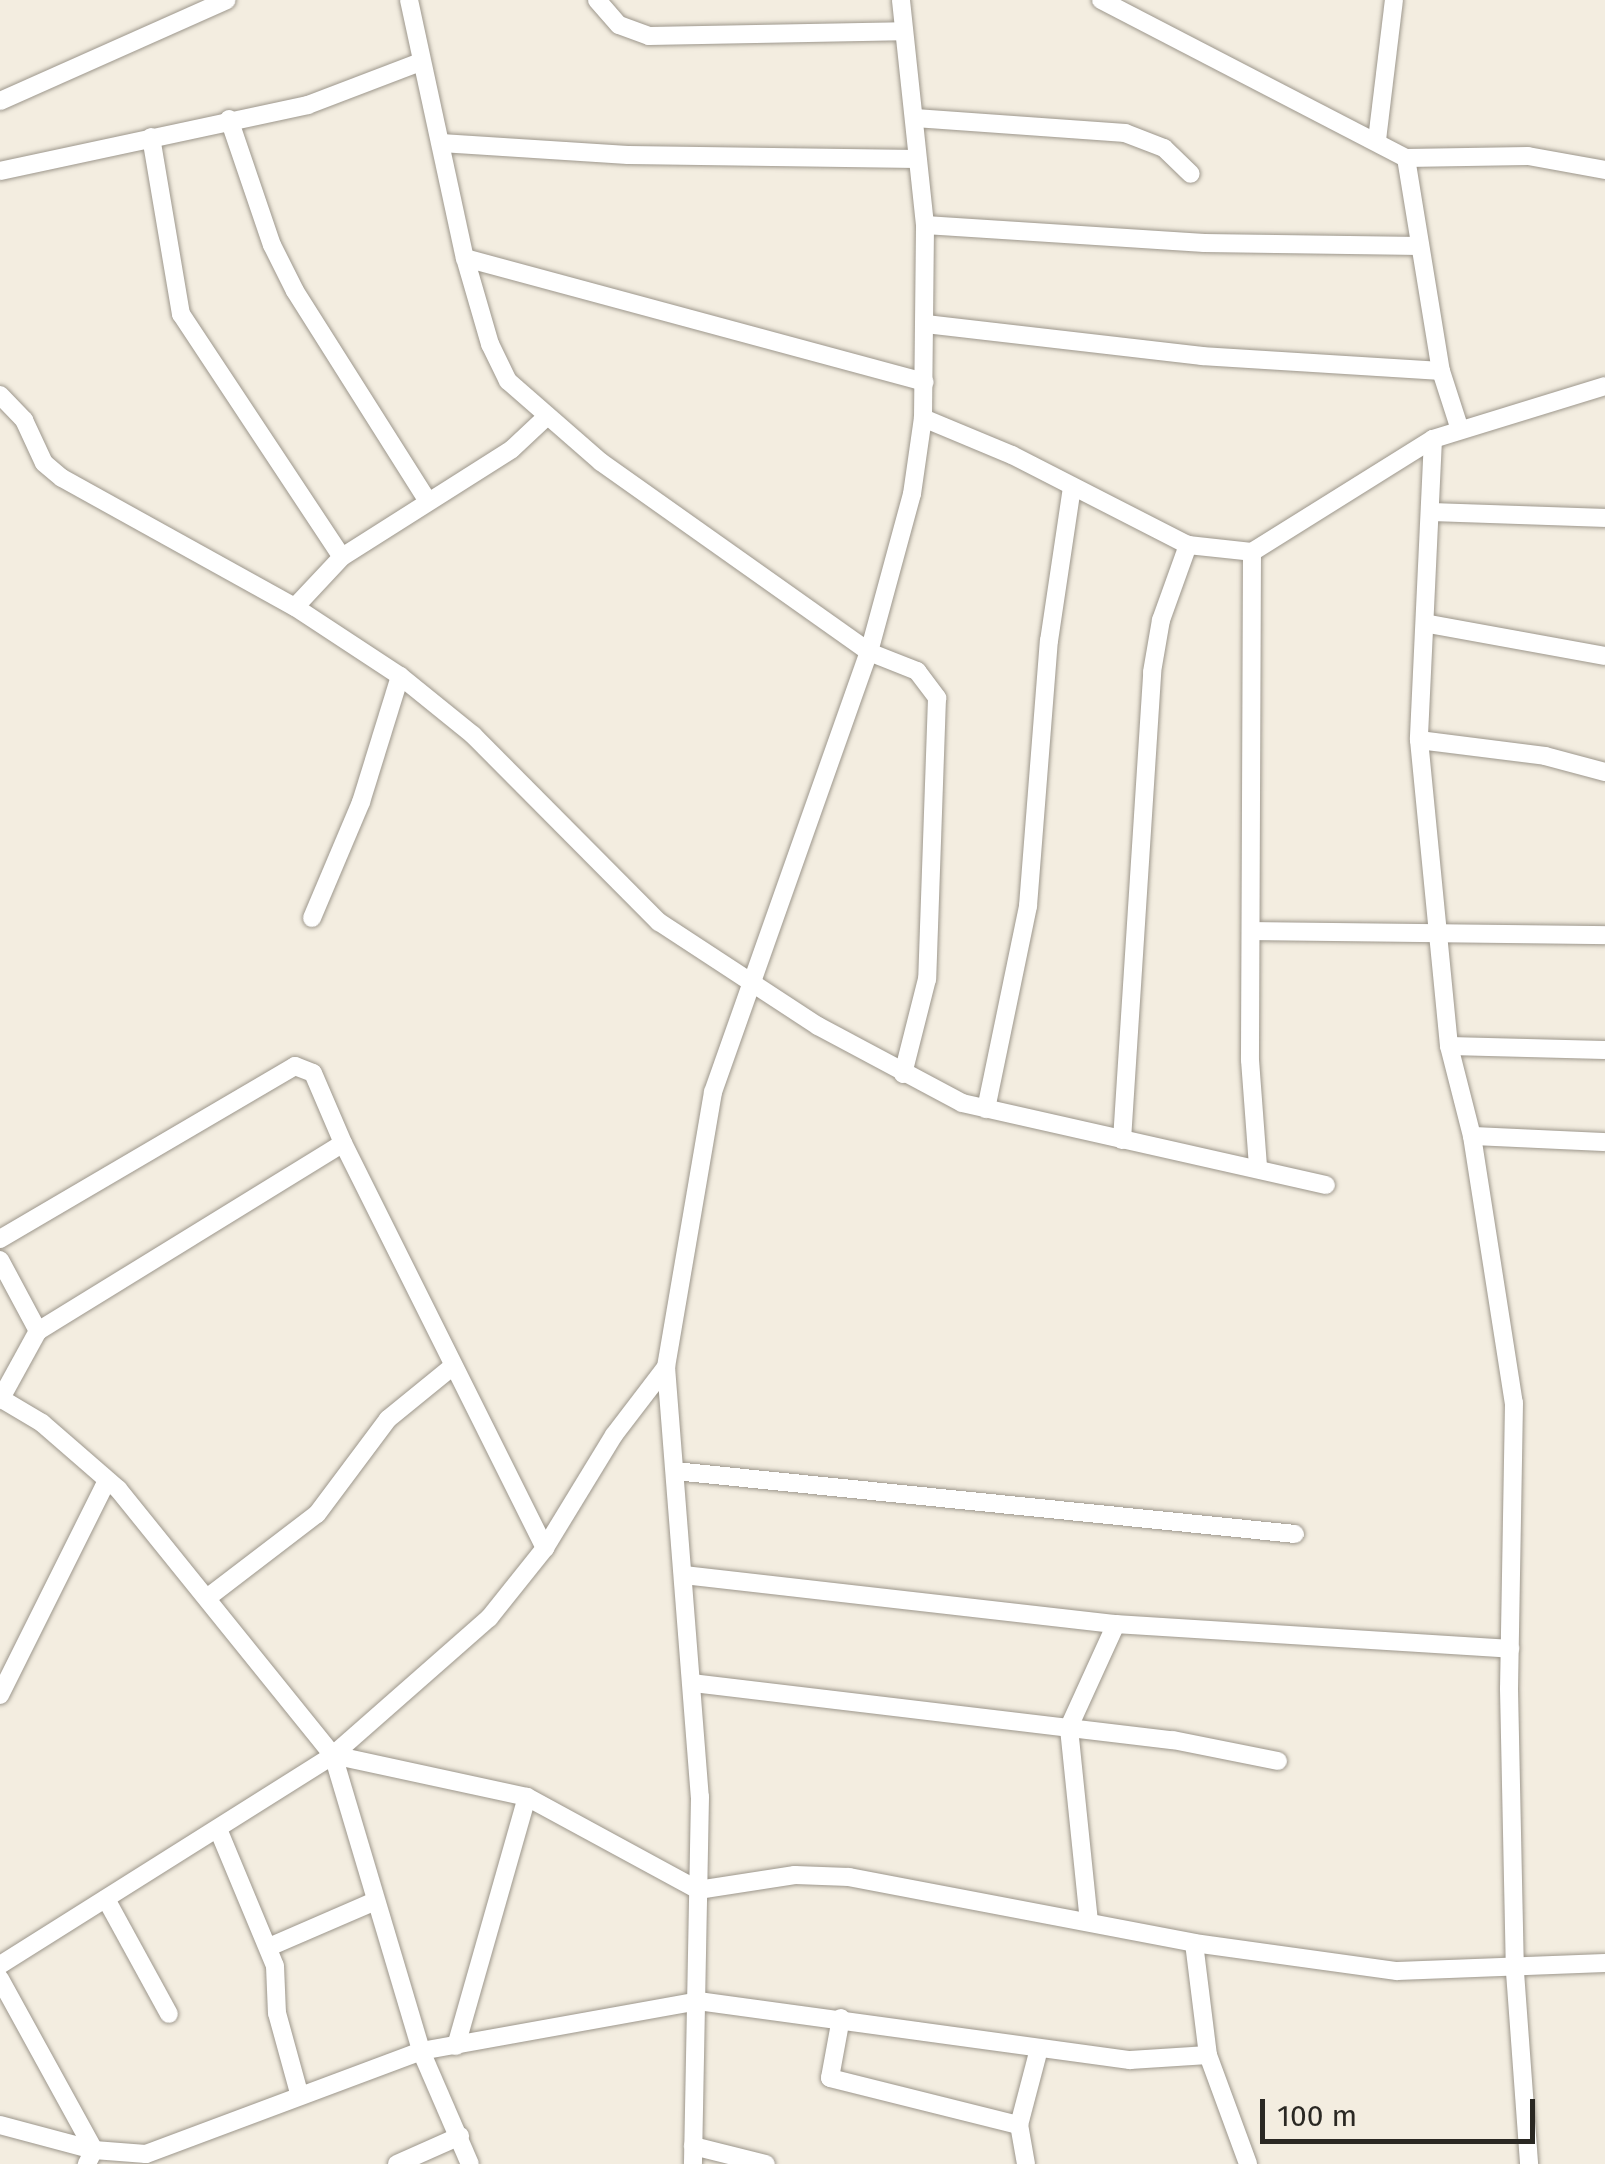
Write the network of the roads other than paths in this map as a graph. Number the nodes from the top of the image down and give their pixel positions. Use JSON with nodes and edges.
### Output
{"nodes":[{"id":1,"x":226,"y":0,"type":"edge"},
{"id":2,"x":409,"y":0,"type":"edge"},
{"id":3,"x":597,"y":0,"type":"edge"},
{"id":4,"x":900,"y":0,"type":"edge"},
{"id":5,"x":1102,"y":0,"type":"edge"},
{"id":6,"x":1394,"y":0,"type":"edge"},
{"id":7,"x":1120,"y":4,"type":"edge"},
{"id":8,"x":902,"y":31,"type":"junction"},
{"id":9,"x":418,"y":63,"type":"junction"},
{"id":10,"x":0,"y":101,"type":"edge"},
{"id":11,"x":915,"y":118,"type":"junction"},
{"id":12,"x":230,"y":119,"type":"junction"},
{"id":13,"x":151,"y":137,"type":"junction"},
{"id":14,"x":1377,"y":140,"type":"junction"},
{"id":15,"x":441,"y":143,"type":"junction"},
{"id":16,"x":917,"y":158,"type":"junction"},
{"id":17,"x":1406,"y":158,"type":"junction"},
{"id":18,"x":1605,"y":170,"type":"edge"},
{"id":19,"x":0,"y":171,"type":"edge"},
{"id":20,"x":1190,"y":174,"type":"dead end"},
{"id":21,"x":925,"y":226,"type":"junction"},
{"id":22,"x":1420,"y":246,"type":"junction"},
{"id":23,"x":465,"y":258,"type":"junction"},
{"id":24,"x":926,"y":324,"type":"junction"},
{"id":25,"x":1441,"y":371,"type":"junction"},
{"id":26,"x":925,"y":382,"type":"junction"},
{"id":27,"x":1605,"y":386,"type":"edge"},
{"id":28,"x":0,"y":395,"type":"edge"},
{"id":29,"x":545,"y":418,"type":"junction"},
{"id":30,"x":923,"y":418,"type":"junction"},
{"id":31,"x":1460,"y":430,"type":"junction"},
{"id":32,"x":1433,"y":439,"type":"junction"},
{"id":33,"x":1072,"y":487,"type":"junction"},
{"id":34,"x":426,"y":498,"type":"junction"},
{"id":35,"x":1433,"y":512,"type":"junction"},
{"id":36,"x":1605,"y":518,"type":"edge"},
{"id":37,"x":1188,"y":545,"type":"junction"},
{"id":38,"x":1252,"y":552,"type":"junction"},
{"id":39,"x":342,"y":556,"type":"junction"},
{"id":40,"x":295,"y":606,"type":"junction"},
{"id":41,"x":1429,"y":624,"type":"junction"},
{"id":42,"x":869,"y":652,"type":"junction"},
{"id":43,"x":1605,"y":656,"type":"edge"},
{"id":44,"x":400,"y":676,"type":"junction"},
{"id":45,"x":1419,"y":740,"type":"junction"},
{"id":46,"x":1605,"y":772,"type":"edge"},
{"id":47,"x":312,"y":918,"type":"dead end"},
{"id":48,"x":1256,"y":931,"type":"junction"},
{"id":49,"x":1434,"y":934,"type":"junction"},
{"id":50,"x":1605,"y":935,"type":"edge"},
{"id":51,"x":752,"y":986,"type":"junction"},
{"id":52,"x":1448,"y":1046,"type":"junction"},
{"id":53,"x":1605,"y":1050,"type":"edge"},
{"id":54,"x":903,"y":1074,"type":"junction"},
{"id":55,"x":986,"y":1109,"type":"junction"},
{"id":56,"x":1472,"y":1136,"type":"junction"},
{"id":57,"x":1122,"y":1140,"type":"junction"},
{"id":58,"x":1605,"y":1142,"type":"edge"},
{"id":59,"x":343,"y":1143,"type":"junction"},
{"id":60,"x":1258,"y":1168,"type":"junction"},
{"id":61,"x":1326,"y":1185,"type":"dead end"},
{"id":62,"x":0,"y":1239,"type":"edge"},
{"id":63,"x":0,"y":1260,"type":"edge"},
{"id":64,"x":38,"y":1331,"type":"junction"},
{"id":65,"x":452,"y":1366,"type":"junction"},
{"id":66,"x":666,"y":1367,"type":"junction"},
{"id":67,"x":0,"y":1398,"type":"edge"},
{"id":68,"x":675,"y":1471,"type":"junction"},
{"id":69,"x":107,"y":1480,"type":"junction"},
{"id":70,"x":1295,"y":1534,"type":"dead end"},
{"id":71,"x":546,"y":1548,"type":"junction"},
{"id":72,"x":684,"y":1575,"type":"junction"},
{"id":73,"x":207,"y":1598,"type":"junction"},
{"id":74,"x":1116,"y":1624,"type":"junction"},
{"id":75,"x":1510,"y":1649,"type":"junction"},
{"id":76,"x":692,"y":1683,"type":"junction"},
{"id":77,"x":0,"y":1695,"type":"edge"},
{"id":78,"x":1069,"y":1727,"type":"junction"},
{"id":79,"x":333,"y":1755,"type":"junction"},
{"id":80,"x":1278,"y":1761,"type":"dead end"},
{"id":81,"x":527,"y":1796,"type":"junction"},
{"id":82,"x":218,"y":1829,"type":"junction"},
{"id":83,"x":698,"y":1890,"type":"junction"},
{"id":84,"x":106,"y":1899,"type":"junction"},
{"id":85,"x":374,"y":1902,"type":"junction"},
{"id":86,"x":1089,"y":1922,"type":"junction"},
{"id":87,"x":1194,"y":1942,"type":"junction"},
{"id":88,"x":268,"y":1947,"type":"junction"},
{"id":89,"x":1605,"y":1964,"type":"edge"},
{"id":90,"x":0,"y":1965,"type":"edge"},
{"id":91,"x":1515,"y":1972,"type":"junction"},
{"id":92,"x":0,"y":1980,"type":"edge"},
{"id":93,"x":698,"y":2000,"type":"junction"},
{"id":94,"x":169,"y":2014,"type":"dead end"},
{"id":95,"x":842,"y":2018,"type":"junction"},
{"id":96,"x":456,"y":2046,"type":"junction"},
{"id":97,"x":1039,"y":2049,"type":"junction"},
{"id":98,"x":421,"y":2051,"type":"junction"},
{"id":99,"x":1208,"y":2055,"type":"junction"},
{"id":100,"x":299,"y":2093,"type":"junction"},
{"id":101,"x":1019,"y":2124,"type":"junction"},
{"id":102,"x":0,"y":2125,"type":"edge"},
{"id":103,"x":460,"y":2136,"type":"junction"},
{"id":104,"x":693,"y":2155,"type":"edge"},
{"id":105,"x":90,"y":2157,"type":"edge"},
{"id":106,"x":152,"y":2159,"type":"edge"},
{"id":107,"x":397,"y":2164,"type":"edge"},
{"id":108,"x":470,"y":2164,"type":"edge"},
{"id":109,"x":766,"y":2164,"type":"edge"},
{"id":110,"x":1026,"y":2164,"type":"edge"},
{"id":111,"x":1248,"y":2164,"type":"edge"},
{"id":112,"x":1529,"y":2164,"type":"edge"}],
"edges":[{"from":1,"to":10,"type":"street"},
{"from":2,"to":9,"type":"street"},
{"from":3,"to":8,"type":"street"},
{"from":4,"to":8,"type":"street"},
{"from":5,"to":7,"type":"street"},
{"from":6,"to":14,"type":"street"},
{"from":7,"to":14,"type":"street"},
{"from":8,"to":11,"type":"street"},
{"from":9,"to":12,"type":"street"},
{"from":9,"to":15,"type":"street"},
{"from":11,"to":16,"type":"street"},
{"from":11,"to":20,"type":"street"},
{"from":12,"to":13,"type":"street"},
{"from":12,"to":34,"type":"street"},
{"from":13,"to":19,"type":"street"},
{"from":13,"to":39,"type":"street"},
{"from":14,"to":17,"type":"street"},
{"from":15,"to":16,"type":"street"},
{"from":15,"to":23,"type":"street"},
{"from":16,"to":21,"type":"street"},
{"from":17,"to":18,"type":"street"},
{"from":17,"to":22,"type":"street"},
{"from":21,"to":22,"type":"street"},
{"from":21,"to":24,"type":"street"},
{"from":22,"to":25,"type":"street"},
{"from":23,"to":26,"type":"street"},
{"from":23,"to":29,"type":"street"},
{"from":24,"to":25,"type":"street"},
{"from":24,"to":26,"type":"street"},
{"from":25,"to":31,"type":"street"},
{"from":26,"to":30,"type":"street"},
{"from":27,"to":31,"type":"street"},
{"from":28,"to":40,"type":"street"},
{"from":29,"to":34,"type":"street"},
{"from":29,"to":42,"type":"street"},
{"from":30,"to":33,"type":"street"},
{"from":30,"to":42,"type":"street"},
{"from":31,"to":32,"type":"street"},
{"from":32,"to":35,"type":"street"},
{"from":32,"to":38,"type":"street"},
{"from":33,"to":37,"type":"street"},
{"from":33,"to":55,"type":"street"},
{"from":34,"to":39,"type":"street"},
{"from":35,"to":36,"type":"street"},
{"from":35,"to":41,"type":"street"},
{"from":37,"to":38,"type":"street"},
{"from":37,"to":57,"type":"street"},
{"from":38,"to":48,"type":"street"},
{"from":39,"to":40,"type":"street"},
{"from":40,"to":44,"type":"street"},
{"from":41,"to":43,"type":"street"},
{"from":41,"to":45,"type":"street"},
{"from":42,"to":51,"type":"street"},
{"from":42,"to":54,"type":"street"},
{"from":44,"to":47,"type":"street"},
{"from":44,"to":51,"type":"street"},
{"from":45,"to":46,"type":"street"},
{"from":45,"to":49,"type":"street"},
{"from":48,"to":49,"type":"street"},
{"from":48,"to":60,"type":"street"},
{"from":49,"to":50,"type":"street"},
{"from":49,"to":52,"type":"street"},
{"from":51,"to":54,"type":"street"},
{"from":51,"to":66,"type":"street"},
{"from":52,"to":53,"type":"street"},
{"from":52,"to":56,"type":"street"},
{"from":54,"to":55,"type":"street"},
{"from":55,"to":57,"type":"street"},
{"from":56,"to":58,"type":"street"},
{"from":56,"to":75,"type":"street"},
{"from":57,"to":60,"type":"street"},
{"from":59,"to":62,"type":"street"},
{"from":59,"to":64,"type":"street"},
{"from":59,"to":65,"type":"street"},
{"from":60,"to":61,"type":"street"},
{"from":63,"to":64,"type":"street"},
{"from":64,"to":67,"type":"street"},
{"from":65,"to":71,"type":"street"},
{"from":65,"to":73,"type":"street"},
{"from":66,"to":68,"type":"street"},
{"from":66,"to":71,"type":"street"},
{"from":67,"to":69,"type":"street"},
{"from":68,"to":70,"type":"street"},
{"from":68,"to":72,"type":"street"},
{"from":69,"to":73,"type":"street"},
{"from":69,"to":77,"type":"street"},
{"from":71,"to":79,"type":"street"},
{"from":72,"to":74,"type":"street"},
{"from":72,"to":76,"type":"street"},
{"from":73,"to":79,"type":"street"},
{"from":74,"to":75,"type":"street"},
{"from":74,"to":78,"type":"street"},
{"from":75,"to":91,"type":"street"},
{"from":76,"to":78,"type":"street"},
{"from":76,"to":83,"type":"street"},
{"from":78,"to":80,"type":"street"},
{"from":78,"to":86,"type":"street"},
{"from":79,"to":81,"type":"street"},
{"from":79,"to":82,"type":"street"},
{"from":79,"to":85,"type":"street"},
{"from":81,"to":83,"type":"street"},
{"from":81,"to":96,"type":"street"},
{"from":82,"to":84,"type":"street"},
{"from":82,"to":88,"type":"street"},
{"from":83,"to":86,"type":"street"},
{"from":83,"to":93,"type":"street"},
{"from":84,"to":90,"type":"street"},
{"from":84,"to":94,"type":"street"},
{"from":85,"to":88,"type":"street"},
{"from":85,"to":98,"type":"street"},
{"from":86,"to":87,"type":"street"},
{"from":87,"to":91,"type":"street"},
{"from":87,"to":99,"type":"street"},
{"from":88,"to":100,"type":"street"},
{"from":89,"to":91,"type":"street"},
{"from":91,"to":112,"type":"street"},
{"from":92,"to":105,"type":"street"},
{"from":93,"to":95,"type":"street"},
{"from":93,"to":96,"type":"street"},
{"from":93,"to":104,"type":"street"},
{"from":95,"to":97,"type":"street"},
{"from":95,"to":101,"type":"street"},
{"from":96,"to":98,"type":"street"},
{"from":97,"to":99,"type":"street"},
{"from":97,"to":101,"type":"street"},
{"from":98,"to":100,"type":"street"},
{"from":98,"to":103,"type":"street"},
{"from":99,"to":111,"type":"street"},
{"from":100,"to":106,"type":"street"},
{"from":101,"to":110,"type":"street"},
{"from":102,"to":105,"type":"street"},
{"from":103,"to":107,"type":"street"},
{"from":103,"to":108,"type":"street"},
{"from":104,"to":109,"type":"street"},
{"from":105,"to":106,"type":"street"}]}
